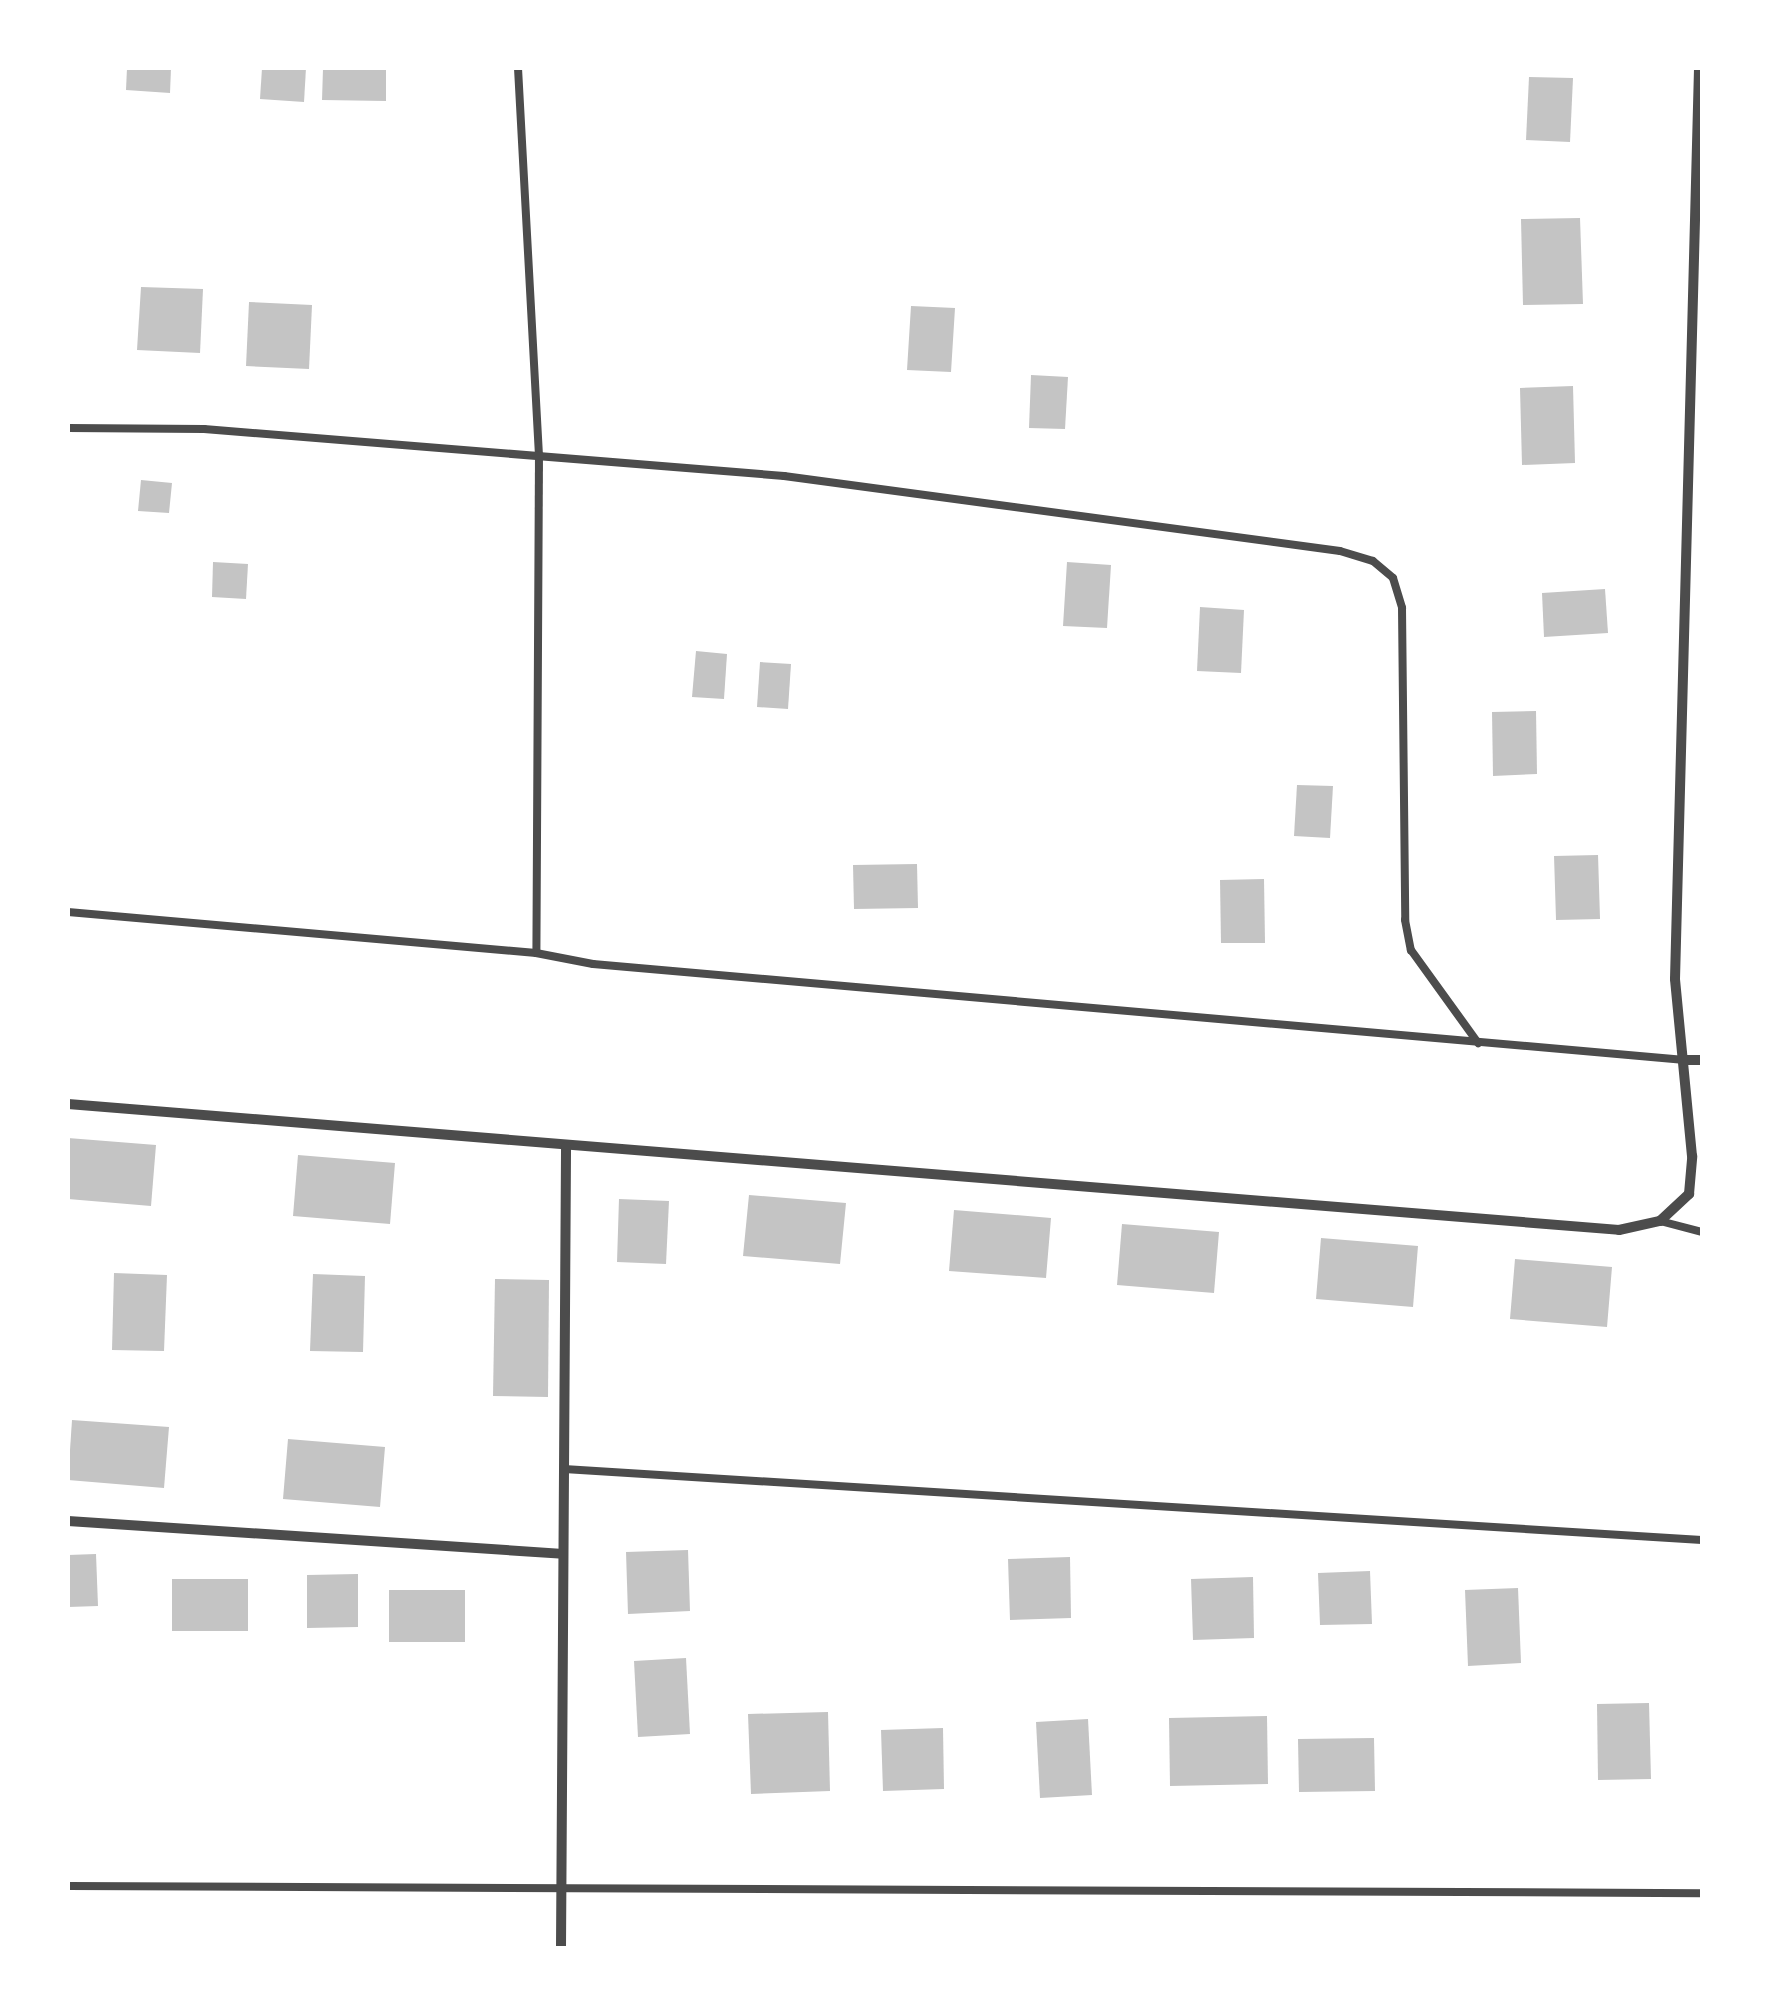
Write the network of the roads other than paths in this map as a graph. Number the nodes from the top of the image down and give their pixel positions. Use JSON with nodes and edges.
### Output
{"nodes":[{"id":1,"x":518,"y":68,"type":"edge"},
{"id":2,"x":1699,"y":68,"type":"edge"},
{"id":3,"x":68,"y":428,"type":"edge"},
{"id":4,"x":539,"y":456,"type":"junction"},
{"id":5,"x":68,"y":912,"type":"edge"},
{"id":6,"x":536,"y":954,"type":"junction"},
{"id":7,"x":1478,"y":1043,"type":"junction"},
{"id":8,"x":1684,"y":1060,"type":"junction"},
{"id":9,"x":1702,"y":1060,"type":"edge"},
{"id":10,"x":68,"y":1104,"type":"edge"},
{"id":11,"x":566,"y":1147,"type":"junction"},
{"id":12,"x":1660,"y":1221,"type":"junction"},
{"id":13,"x":1702,"y":1232,"type":"edge"},
{"id":14,"x":564,"y":1469,"type":"junction"},
{"id":15,"x":68,"y":1521,"type":"edge"},
{"id":16,"x":1702,"y":1540,"type":"edge"},
{"id":17,"x":564,"y":1554,"type":"junction"},
{"id":18,"x":68,"y":1886,"type":"edge"},
{"id":19,"x":562,"y":1888,"type":"junction"},
{"id":20,"x":1702,"y":1892,"type":"edge"},
{"id":21,"x":562,"y":1948,"type":"edge"}],
"edges":[{"from":1,"to":4,"type":"lane"},
{"from":2,"to":8,"type":"street"},
{"from":3,"to":4,"type":"lane"},
{"from":4,"to":6,"type":"lane"},
{"from":4,"to":7,"type":"lane"},
{"from":5,"to":6,"type":"lane"},
{"from":6,"to":7,"type":"lane"},
{"from":7,"to":8,"type":"lane"},
{"from":8,"to":9,"type":"street"},
{"from":8,"to":12,"type":"street"},
{"from":10,"to":11,"type":"street"},
{"from":11,"to":12,"type":"street"},
{"from":11,"to":14,"type":"street"},
{"from":12,"to":13,"type":"lane"},
{"from":14,"to":16,"type":"lane"},
{"from":14,"to":17,"type":"street"},
{"from":15,"to":17,"type":"street"},
{"from":17,"to":19,"type":"street"},
{"from":18,"to":19,"type":"lane"},
{"from":19,"to":20,"type":"lane"},
{"from":19,"to":21,"type":"street"}]}
